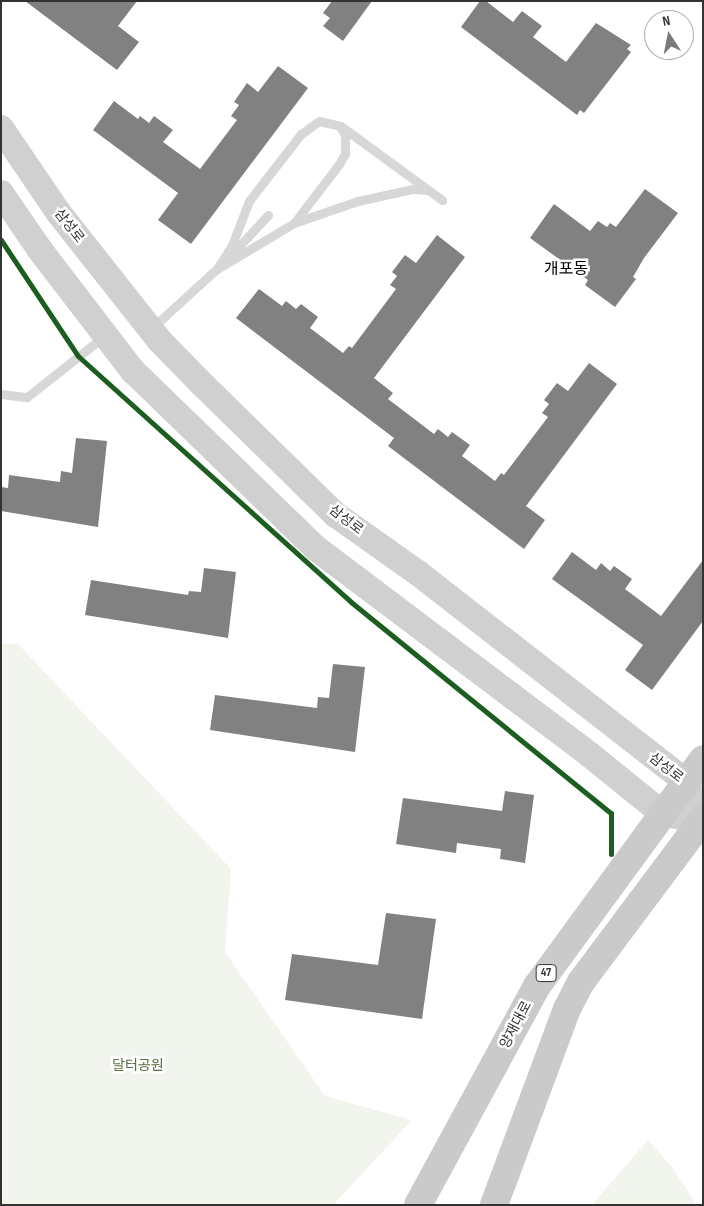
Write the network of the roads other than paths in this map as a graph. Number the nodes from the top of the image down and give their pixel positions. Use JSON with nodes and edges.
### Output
{"nodes":[{"id":1,"x":340,"y":126,"type":"junction"},
{"id":2,"x":1,"y":128,"type":"edge"},
{"id":3,"x":428,"y":190,"type":"junction"},
{"id":4,"x":1,"y":192,"type":"edge"},
{"id":5,"x":442,"y":200,"type":"dead end"},
{"id":6,"x":268,"y":215,"type":"dead end"},
{"id":7,"x":294,"y":223,"type":"junction"},
{"id":8,"x":217,"y":269,"type":"junction"},
{"id":9,"x":150,"y":328,"type":"junction"},
{"id":10,"x":105,"y":335,"type":"junction"},
{"id":11,"x":1,"y":394,"type":"edge"},
{"id":12,"x":703,"y":760,"type":"edge"},
{"id":13,"x":686,"y":782,"type":"junction"},
{"id":14,"x":663,"y":814,"type":"junction"},
{"id":15,"x":702,"y":820,"type":"edge"},
{"id":16,"x":418,"y":1205,"type":"edge"},
{"id":17,"x":494,"y":1205,"type":"edge"}],
"edges":[{"from":1,"to":3,"type":"lane"},
{"from":1,"to":7,"type":"lane"},
{"from":1,"to":8,"type":"lane"},
{"from":2,"to":9,"type":"main road","name":"삼성로"},
{"from":3,"to":5,"type":"lane"},
{"from":3,"to":7,"type":"lane"},
{"from":4,"to":10,"type":"main road"},
{"from":6,"to":8,"type":"lane"},
{"from":7,"to":8,"type":"lane"},
{"from":8,"to":9,"type":"lane"},
{"from":9,"to":13,"type":"main road","name":"삼성로"},
{"from":10,"to":11,"type":"lane"},
{"from":10,"to":14,"type":"main road"},
{"from":12,"to":13,"type":"main road","name":"양재대로","number":"47"},
{"from":13,"to":14,"type":"main road","name":"양재대로","number":"47"},
{"from":13,"to":15,"type":"main road","name":"삼성로"},
{"from":14,"to":15,"type":"main road"},
{"from":14,"to":16,"type":"main road","name":"양재대로","number":"47"},
{"from":15,"to":17,"type":"main road"}]}
